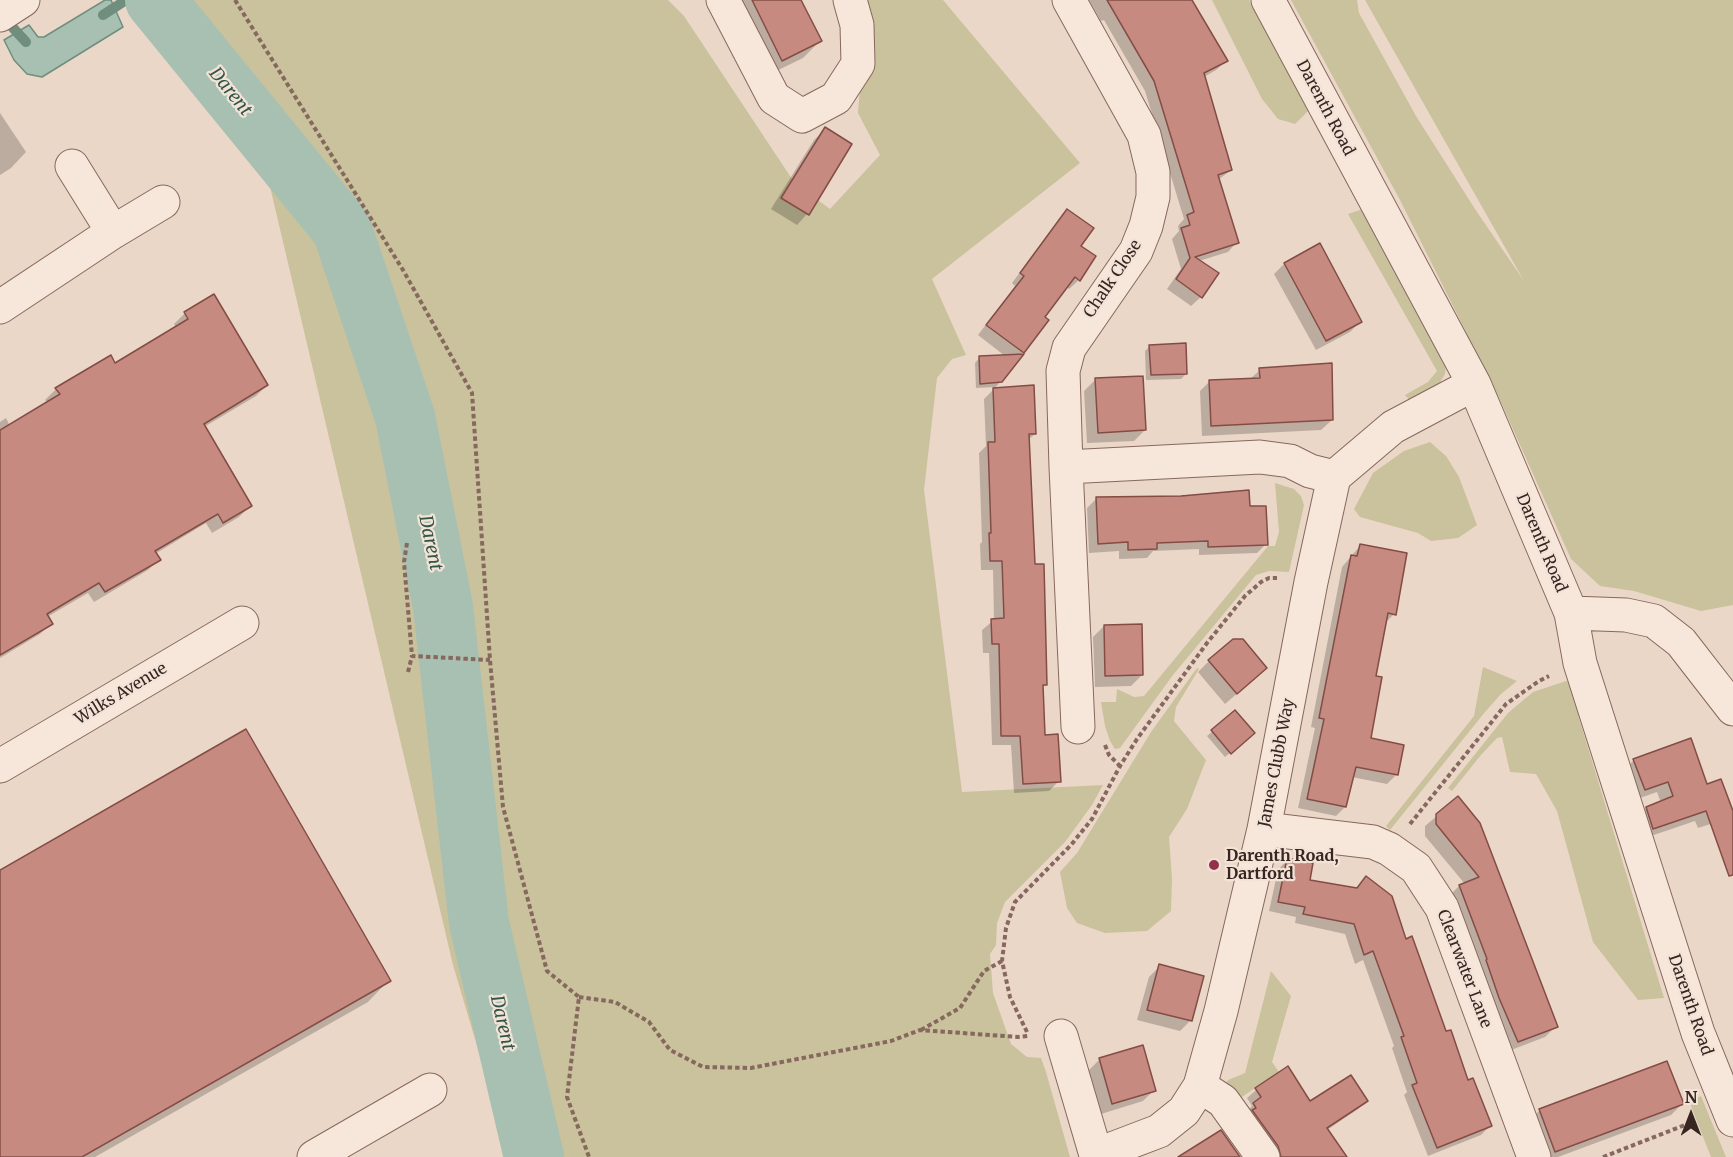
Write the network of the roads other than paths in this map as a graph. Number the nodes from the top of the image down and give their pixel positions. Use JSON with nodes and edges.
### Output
{"nodes":[{"id":1,"x":723,"y":0,"type":"edge"},
{"id":2,"x":850,"y":0,"type":"edge"},
{"id":3,"x":1069,"y":0,"type":"edge"},
{"id":4,"x":1268,"y":0,"type":"edge"},
{"id":5,"x":72,"y":166,"type":"dead end"},
{"id":6,"x":163,"y":202,"type":"dead end"},
{"id":7,"x":113,"y":232,"type":"junction"},
{"id":8,"x":0,"y":307,"type":"edge"},
{"id":9,"x":1474,"y":384,"type":"junction"},
{"id":10,"x":1066,"y":467,"type":"junction"},
{"id":11,"x":1334,"y":477,"type":"junction"},
{"id":12,"x":1571,"y":613,"type":"junction"},
{"id":13,"x":242,"y":623,"type":"dead end"},
{"id":14,"x":1733,"y":709,"type":"edge"},
{"id":15,"x":1078,"y":727,"type":"dead end"},
{"id":16,"x":0,"y":766,"type":"edge"},
{"id":17,"x":1264,"y":829,"type":"junction"},
{"id":18,"x":1061,"y":1036,"type":"dead end"},
{"id":19,"x":1200,"y":1086,"type":"junction"},
{"id":20,"x":430,"y":1090,"type":"dead end"},
{"id":21,"x":1733,"y":1120,"type":"edge"},
{"id":22,"x":1096,"y":1156,"type":"edge"},
{"id":23,"x":314,"y":1157,"type":"edge"},
{"id":24,"x":1263,"y":1157,"type":"edge"},
{"id":25,"x":1534,"y":1157,"type":"edge"}],
"edges":[{"from":1,"to":2,"type":"street"},
{"from":3,"to":10,"type":"street","name":"Chalk Close"},
{"from":4,"to":9,"type":"street","name":"Darenth Road"},
{"from":5,"to":7,"type":"street"},
{"from":6,"to":7,"type":"street"},
{"from":7,"to":8,"type":"street"},
{"from":9,"to":11,"type":"street"},
{"from":9,"to":12,"type":"street","name":"Darenth Road"},
{"from":10,"to":11,"type":"street"},
{"from":10,"to":15,"type":"street","name":"Chalk Close"},
{"from":11,"to":17,"type":"street","name":"James Clubb Way"},
{"from":12,"to":14,"type":"street"},
{"from":12,"to":21,"type":"street","name":"Darenth Road"},
{"from":13,"to":16,"type":"street","name":"Wilks Avenue"},
{"from":17,"to":19,"type":"street","name":"James Clubb Way"},
{"from":17,"to":25,"type":"street","name":"Clearwater Lane"},
{"from":18,"to":22,"type":"street","name":"James Clubb Way"},
{"from":19,"to":22,"type":"street","name":"James Clubb Way"},
{"from":19,"to":24,"type":"street"},
{"from":20,"to":23,"type":"street"}]}
